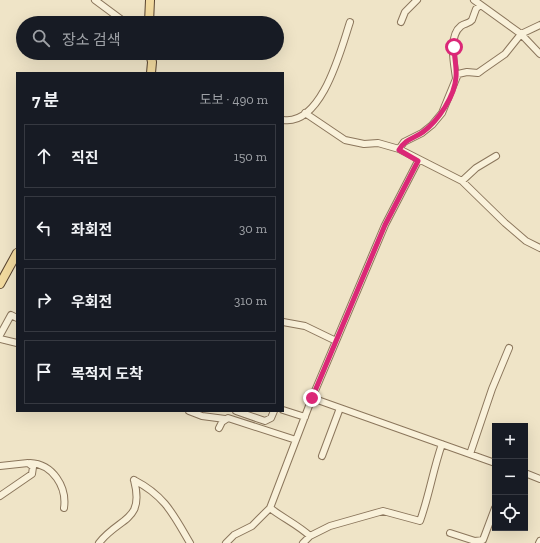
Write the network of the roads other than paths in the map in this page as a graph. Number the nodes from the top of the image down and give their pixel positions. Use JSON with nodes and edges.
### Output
{"nodes":[{"id":1,"x":95,"y":0,"type":"edge"},
{"id":2,"x":150,"y":0,"type":"edge"},
{"id":3,"x":417,"y":0,"type":"edge"},
{"id":4,"x":474,"y":0,"type":"edge"},
{"id":5,"x":480,"y":5,"type":"junction"},
{"id":6,"x":117,"y":16,"type":"edge"},
{"id":7,"x":149,"y":16,"type":"edge"},
{"id":8,"x":350,"y":22,"type":"dead end"},
{"id":9,"x":401,"y":22,"type":"dead end"},
{"id":10,"x":540,"y":25,"type":"edge"},
{"id":11,"x":521,"y":34,"type":"junction"},
{"id":12,"x":540,"y":54,"type":"edge"},
{"id":13,"x":152,"y":60,"type":"edge"},
{"id":14,"x":151,"y":72,"type":"edge"},
{"id":15,"x":456,"y":78,"type":"junction"},
{"id":16,"x":305,"y":113,"type":"junction"},
{"id":17,"x":284,"y":120,"type":"edge"},
{"id":18,"x":399,"y":150,"type":"junction"},
{"id":19,"x":496,"y":156,"type":"dead end"},
{"id":20,"x":418,"y":161,"type":"junction"},
{"id":21,"x":462,"y":181,"type":"junction"},
{"id":22,"x":540,"y":248,"type":"edge"},
{"id":23,"x":16,"y":255,"type":"edge"},
{"id":24,"x":0,"y":284,"type":"edge"},
{"id":25,"x":16,"y":318,"type":"edge"},
{"id":26,"x":284,"y":322,"type":"edge"},
{"id":27,"x":0,"y":335,"type":"edge"},
{"id":28,"x":0,"y":339,"type":"edge"},
{"id":29,"x":336,"y":341,"type":"junction"},
{"id":30,"x":16,"y":343,"type":"edge"},
{"id":31,"x":509,"y":348,"type":"dead end"},
{"id":32,"x":312,"y":398,"type":"junction"},
{"id":33,"x":340,"y":408,"type":"junction"},
{"id":34,"x":284,"y":410,"type":"edge"},
{"id":35,"x":192,"y":412,"type":"edge"},
{"id":36,"x":239,"y":412,"type":"edge"},
{"id":37,"x":274,"y":412,"type":"edge"},
{"id":38,"x":305,"y":417,"type":"junction"},
{"id":39,"x":225,"y":419,"type":"junction"},
{"id":40,"x":219,"y":428,"type":"dead end"},
{"id":41,"x":296,"y":440,"type":"junction"},
{"id":42,"x":442,"y":444,"type":"junction"},
{"id":43,"x":470,"y":454,"type":"junction"},
{"id":44,"x":322,"y":456,"type":"dead end"},
{"id":45,"x":492,"y":462,"type":"edge"},
{"id":46,"x":28,"y":463,"type":"junction"},
{"id":47,"x":0,"y":466,"type":"edge"},
{"id":48,"x":528,"y":474,"type":"edge"},
{"id":49,"x":540,"y":479,"type":"edge"},
{"id":50,"x":0,"y":496,"type":"edge"},
{"id":51,"x":64,"y":508,"type":"dead end"},
{"id":52,"x":270,"y":508,"type":"junction"},
{"id":53,"x":492,"y":516,"type":"edge"},
{"id":54,"x":450,"y":533,"type":"dead end"},
{"id":55,"x":310,"y":536,"type":"junction"},
{"id":56,"x":99,"y":543,"type":"edge"},
{"id":57,"x":190,"y":543,"type":"edge"},
{"id":58,"x":226,"y":543,"type":"edge"},
{"id":59,"x":303,"y":543,"type":"edge"}],
"edges":[{"from":1,"to":6,"type":"street"},
{"from":2,"to":7,"type":"main road"},
{"from":3,"to":9,"type":"street"},
{"from":4,"to":5,"type":"street"},
{"from":5,"to":11,"type":"street"},
{"from":5,"to":15,"type":"street"},
{"from":8,"to":16,"type":"street"},
{"from":10,"to":11,"type":"street"},
{"from":11,"to":12,"type":"street"},
{"from":11,"to":15,"type":"street"},
{"from":13,"to":14,"type":"main road"},
{"from":15,"to":18,"type":"street"},
{"from":16,"to":17,"type":"street"},
{"from":16,"to":18,"type":"street"},
{"from":18,"to":20,"type":"street"},
{"from":19,"to":21,"type":"street"},
{"from":20,"to":21,"type":"street"},
{"from":20,"to":29,"type":"street"},
{"from":21,"to":22,"type":"street"},
{"from":23,"to":24,"type":"main road"},
{"from":25,"to":27,"type":"street"},
{"from":26,"to":29,"type":"street"},
{"from":28,"to":30,"type":"street"},
{"from":29,"to":32,"type":"street"},
{"from":31,"to":43,"type":"street"},
{"from":32,"to":33,"type":"street"},
{"from":32,"to":38,"type":"street"},
{"from":33,"to":42,"type":"street"},
{"from":33,"to":44,"type":"street"},
{"from":34,"to":38,"type":"street"},
{"from":35,"to":39,"type":"street"},
{"from":36,"to":37,"type":"street"},
{"from":38,"to":41,"type":"street"},
{"from":39,"to":40,"type":"street"},
{"from":39,"to":41,"type":"street"},
{"from":41,"to":52,"type":"street"},
{"from":42,"to":43,"type":"street"},
{"from":42,"to":55,"type":"street"},
{"from":43,"to":45,"type":"street"},
{"from":46,"to":47,"type":"street"},
{"from":46,"to":50,"type":"street"},
{"from":46,"to":51,"type":"street"},
{"from":48,"to":49,"type":"street"},
{"from":52,"to":55,"type":"street"},
{"from":52,"to":58,"type":"street"},
{"from":53,"to":54,"type":"street"},
{"from":55,"to":59,"type":"street"},
{"from":56,"to":57,"type":"street"}]}
